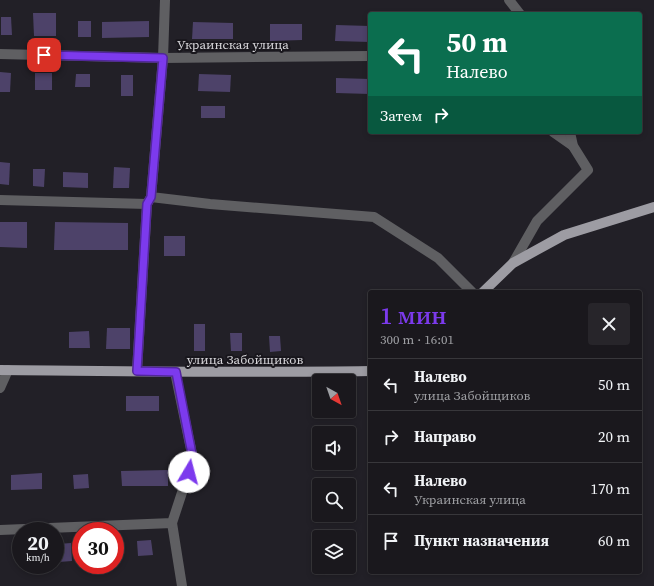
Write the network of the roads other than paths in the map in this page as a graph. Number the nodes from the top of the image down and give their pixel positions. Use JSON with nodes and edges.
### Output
{"nodes":[{"id":1,"x":165,"y":0,"type":"edge"},
{"id":2,"x":509,"y":0,"type":"edge"},
{"id":3,"x":518,"y":12,"type":"edge"},
{"id":4,"x":0,"y":54,"type":"edge"},
{"id":5,"x":368,"y":56,"type":"edge"},
{"id":6,"x":163,"y":58,"type":"junction"},
{"id":7,"x":556,"y":134,"type":"edge"},
{"id":8,"x":570,"y":134,"type":"edge"},
{"id":9,"x":573,"y":146,"type":"junction"},
{"id":10,"x":0,"y":200,"type":"edge"},
{"id":11,"x":149,"y":200,"type":"junction"},
{"id":12,"x":654,"y":208,"type":"edge"},
{"id":13,"x":513,"y":263,"type":"junction"},
{"id":14,"x":470,"y":290,"type":"edge"},
{"id":15,"x":485,"y":290,"type":"edge"},
{"id":16,"x":4,"y":370,"type":"edge"},
{"id":17,"x":137,"y":371,"type":"junction"},
{"id":18,"x":368,"y":371,"type":"edge"},
{"id":19,"x":176,"y":372,"type":"junction"},
{"id":20,"x":0,"y":388,"type":"edge"},
{"id":21,"x":172,"y":523,"type":"junction"},
{"id":22,"x":0,"y":530,"type":"edge"},
{"id":23,"x":182,"y":586,"type":"edge"}],
"edges":[{"from":1,"to":6,"type":"street"},
{"from":2,"to":3,"type":"street"},
{"from":4,"to":6,"type":"street","name":"Украинская улица"},
{"from":5,"to":6,"type":"street","name":"Украинская улица"},
{"from":6,"to":11,"type":"street"},
{"from":7,"to":9,"type":"street"},
{"from":8,"to":9,"type":"street"},
{"from":9,"to":13,"type":"street"},
{"from":10,"to":11,"type":"street"},
{"from":11,"to":14,"type":"street"},
{"from":11,"to":17,"type":"street"},
{"from":12,"to":13,"type":"main road"},
{"from":13,"to":15,"type":"main road"},
{"from":16,"to":17,"type":"main road","name":"улица Забойщиков"},
{"from":16,"to":20,"type":"street"},
{"from":17,"to":19,"type":"main road","name":"улица Забойщиков"},
{"from":18,"to":19,"type":"main road","name":"улица Забойщиков"},
{"from":19,"to":21,"type":"street"},
{"from":21,"to":22,"type":"street"},
{"from":21,"to":23,"type":"street"}]}
